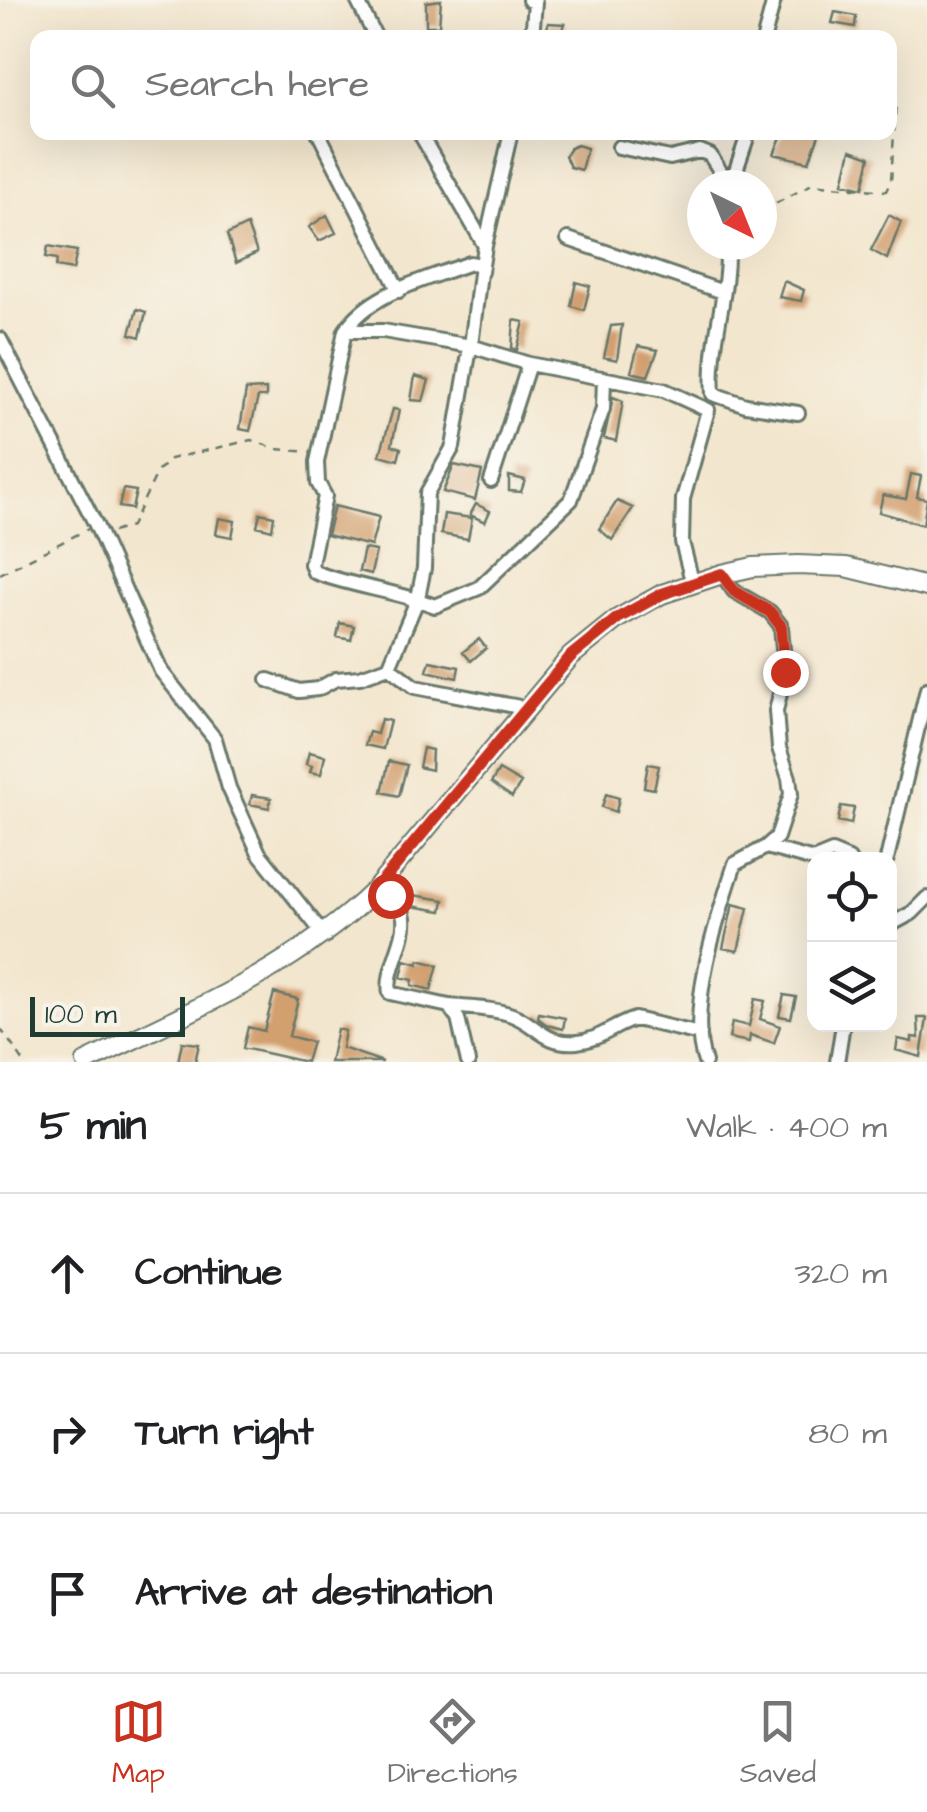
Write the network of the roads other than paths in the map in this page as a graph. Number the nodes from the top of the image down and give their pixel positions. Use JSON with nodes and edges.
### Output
{"nodes":[{"id":1,"x":357,"y":0,"type":"edge"},
{"id":2,"x":774,"y":0,"type":"edge"},
{"id":3,"x":534,"y":1,"type":"edge"},
{"id":4,"x":372,"y":30,"type":"edge"},
{"id":5,"x":532,"y":30,"type":"edge"},
{"id":6,"x":766,"y":30,"type":"edge"},
{"id":7,"x":322,"y":140,"type":"edge"},
{"id":8,"x":424,"y":140,"type":"edge"},
{"id":9,"x":509,"y":140,"type":"edge"},
{"id":10,"x":745,"y":140,"type":"edge"},
{"id":11,"x":619,"y":146,"type":"dead end"},
{"id":12,"x":720,"y":170,"type":"edge"},
{"id":13,"x":735,"y":170,"type":"edge"},
{"id":14,"x":568,"y":239,"type":"dead end"},
{"id":15,"x":485,"y":246,"type":"junction"},
{"id":16,"x":728,"y":260,"type":"edge"},
{"id":17,"x":399,"y":291,"type":"junction"},
{"id":18,"x":723,"y":292,"type":"junction"},
{"id":19,"x":345,"y":331,"type":"junction"},
{"id":20,"x":0,"y":339,"type":"edge"},
{"id":21,"x":471,"y":346,"type":"junction"},
{"id":22,"x":529,"y":364,"type":"junction"},
{"id":23,"x":604,"y":378,"type":"junction"},
{"id":24,"x":713,"y":394,"type":"junction"},
{"id":25,"x":708,"y":410,"type":"junction"},
{"id":26,"x":798,"y":413,"type":"dead end"},
{"id":27,"x":492,"y":481,"type":"dead end"},
{"id":28,"x":722,"y":574,"type":"junction"},
{"id":29,"x":692,"y":582,"type":"junction"},
{"id":30,"x":927,"y":588,"type":"edge"},
{"id":31,"x":418,"y":598,"type":"junction"},
{"id":32,"x":389,"y":667,"type":"junction"},
{"id":33,"x":268,"y":680,"type":"dead end"},
{"id":34,"x":927,"y":689,"type":"edge"},
{"id":35,"x":525,"y":708,"type":"junction"},
{"id":36,"x":766,"y":847,"type":"junction"},
{"id":37,"x":889,"y":852,"type":"edge"},
{"id":38,"x":807,"y":858,"type":"edge"},
{"id":39,"x":375,"y":890,"type":"junction"},
{"id":40,"x":927,"y":898,"type":"edge"},
{"id":41,"x":897,"y":921,"type":"edge"},
{"id":42,"x":325,"y":936,"type":"junction"},
{"id":43,"x":448,"y":1006,"type":"junction"},
{"id":44,"x":842,"y":1032,"type":"edge"},
{"id":45,"x":700,"y":1034,"type":"junction"},
{"id":46,"x":86,"y":1062,"type":"edge"},
{"id":47,"x":468,"y":1062,"type":"edge"},
{"id":48,"x":705,"y":1062,"type":"edge"},
{"id":49,"x":837,"y":1062,"type":"edge"}],
"edges":[{"from":1,"to":4,"type":"street"},
{"from":2,"to":6,"type":"street"},
{"from":3,"to":5,"type":"street"},
{"from":7,"to":17,"type":"street"},
{"from":8,"to":15,"type":"street"},
{"from":9,"to":15,"type":"street"},
{"from":10,"to":13,"type":"street"},
{"from":11,"to":12,"type":"street"},
{"from":14,"to":18,"type":"street"},
{"from":15,"to":21,"type":"street"},
{"from":16,"to":18,"type":"street"},
{"from":17,"to":19,"type":"street"},
{"from":17,"to":21,"type":"street"},
{"from":18,"to":24,"type":"street"},
{"from":19,"to":21,"type":"street"},
{"from":19,"to":31,"type":"street"},
{"from":20,"to":42,"type":"street"},
{"from":21,"to":22,"type":"street"},
{"from":21,"to":31,"type":"street"},
{"from":22,"to":23,"type":"street"},
{"from":22,"to":27,"type":"street"},
{"from":23,"to":25,"type":"street"},
{"from":23,"to":31,"type":"street"},
{"from":24,"to":25,"type":"street"},
{"from":24,"to":26,"type":"street"},
{"from":25,"to":29,"type":"street"},
{"from":28,"to":29,"type":"main road"},
{"from":28,"to":30,"type":"main road"},
{"from":28,"to":36,"type":"street"},
{"from":29,"to":35,"type":"main road"},
{"from":31,"to":32,"type":"street"},
{"from":32,"to":33,"type":"street"},
{"from":32,"to":35,"type":"street"},
{"from":34,"to":37,"type":"street"},
{"from":35,"to":39,"type":"main road"},
{"from":36,"to":38,"type":"street"},
{"from":36,"to":45,"type":"street"},
{"from":39,"to":42,"type":"main road"},
{"from":39,"to":43,"type":"street"},
{"from":40,"to":41,"type":"street"},
{"from":42,"to":46,"type":"main road"},
{"from":43,"to":45,"type":"street"},
{"from":43,"to":47,"type":"street"},
{"from":44,"to":49,"type":"street"},
{"from":45,"to":48,"type":"street"}]}
